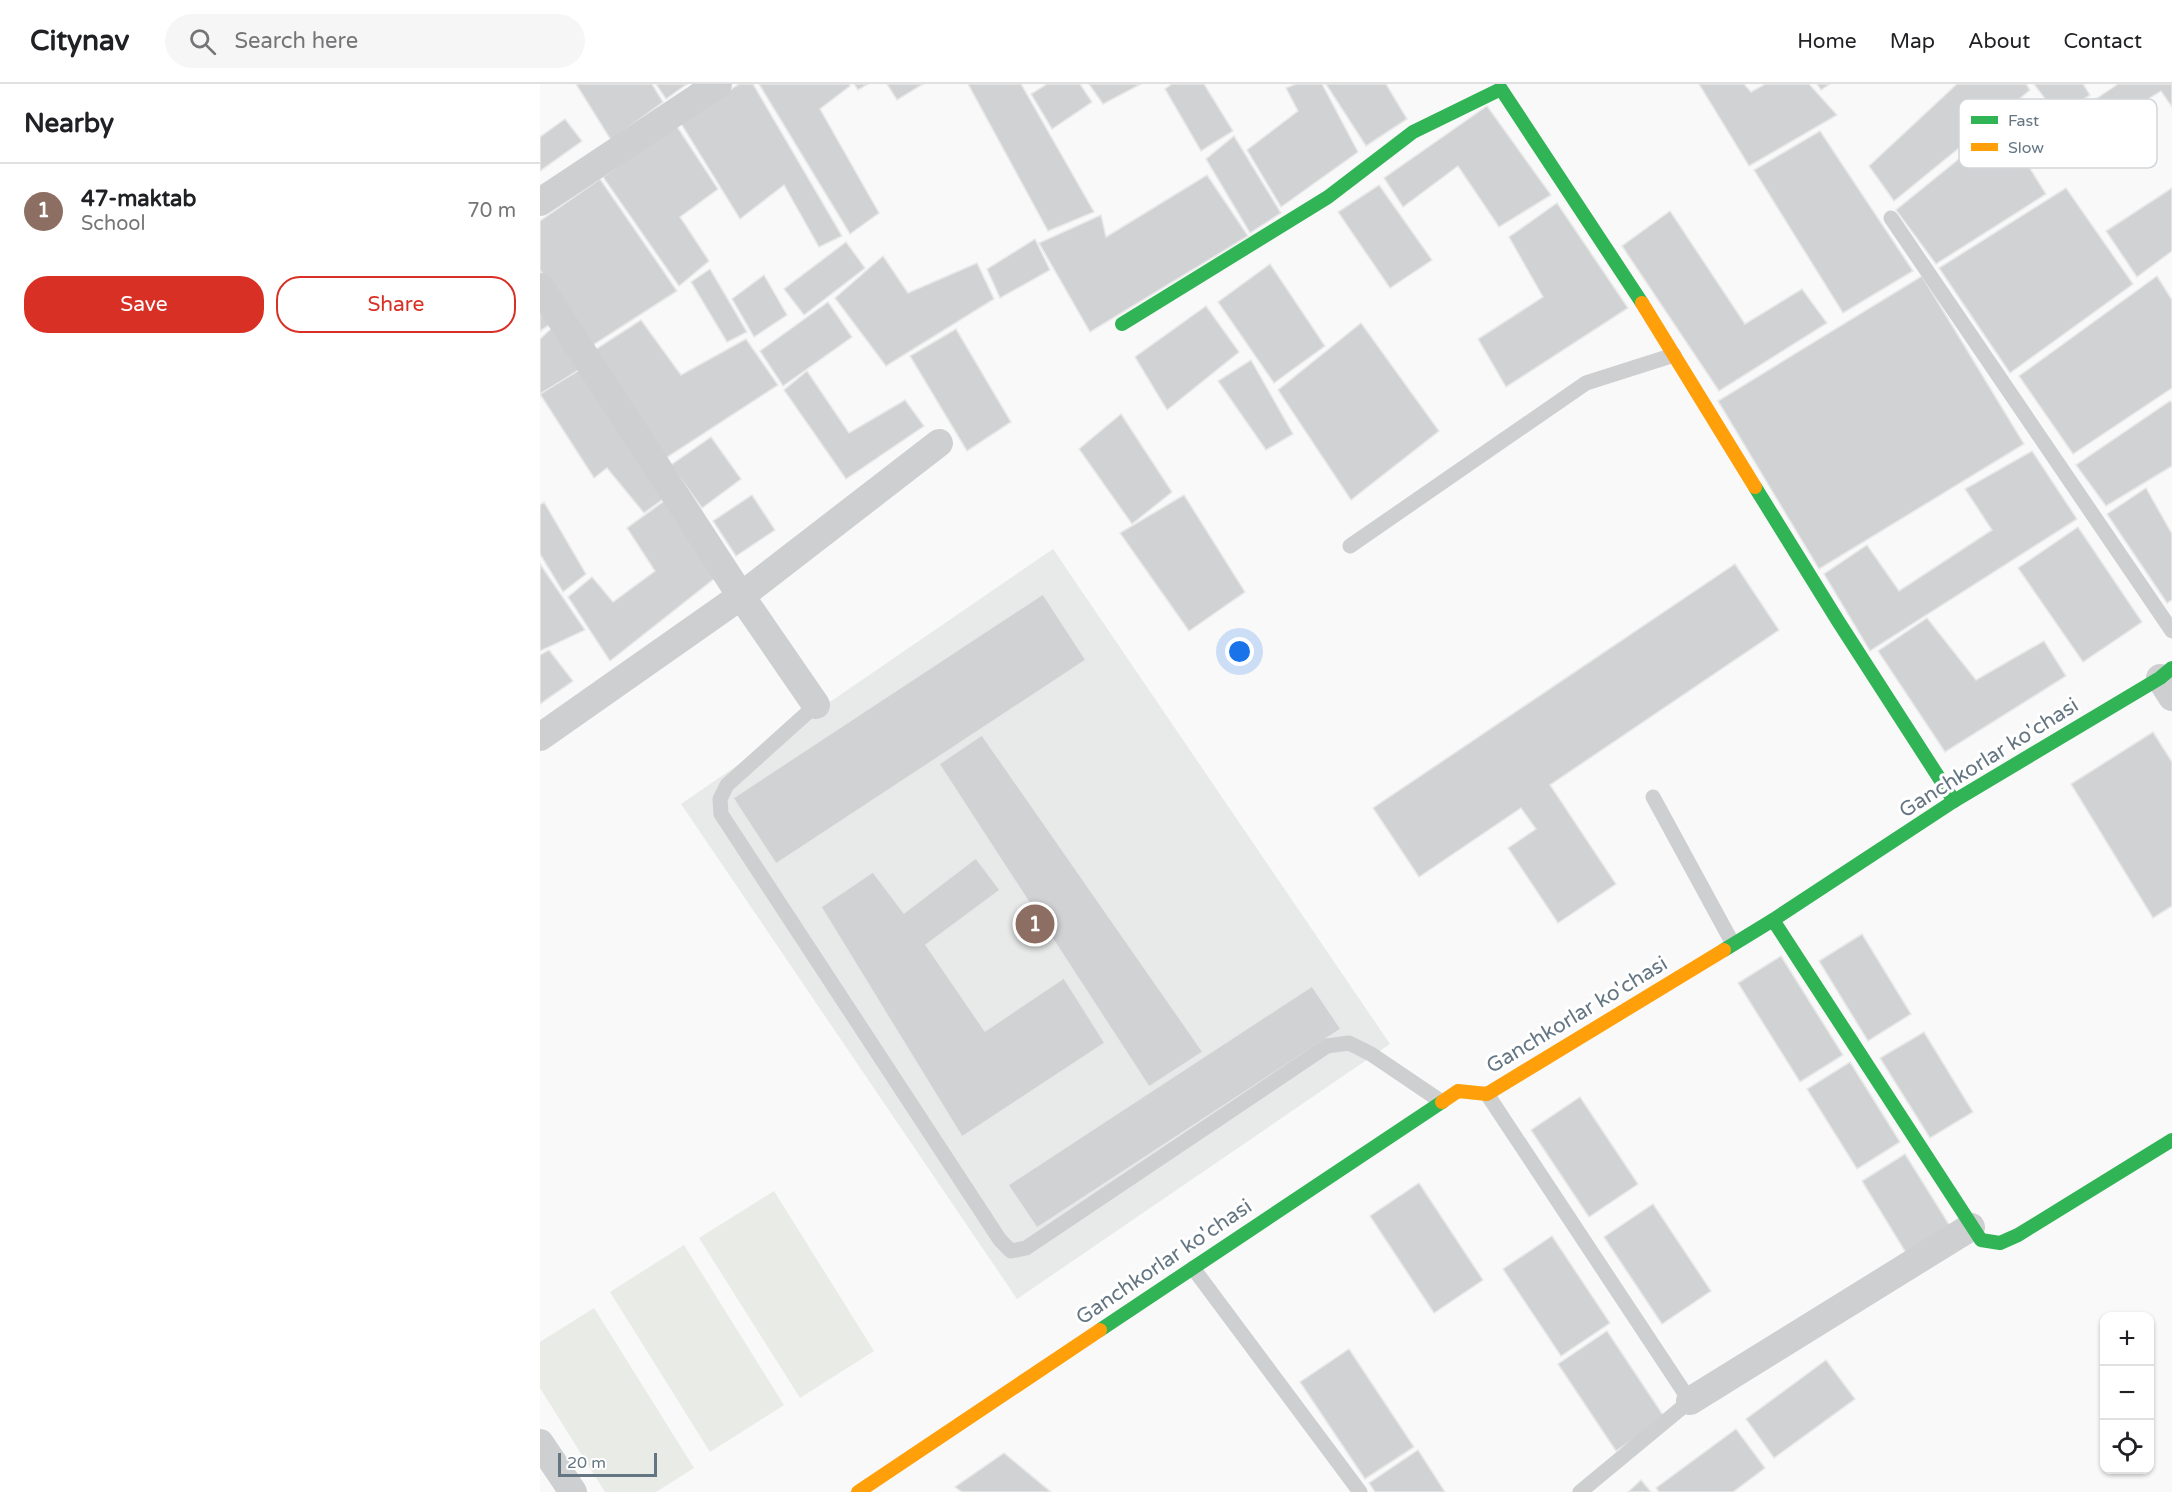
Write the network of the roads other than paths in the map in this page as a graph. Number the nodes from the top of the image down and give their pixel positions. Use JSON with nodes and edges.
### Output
{"nodes":[{"id":1,"x":718,"y":84,"type":"edge"},
{"id":2,"x":540,"y":202,"type":"edge"},
{"id":3,"x":1891,"y":218,"type":"dead end"},
{"id":4,"x":540,"y":286,"type":"edge"},
{"id":5,"x":1122,"y":324,"type":"dead end"},
{"id":6,"x":1674,"y":354,"type":"junction"},
{"id":7,"x":939,"y":443,"type":"dead end"},
{"id":8,"x":1350,"y":546,"type":"dead end"},
{"id":9,"x":741,"y":596,"type":"junction"},
{"id":10,"x":2172,"y":631,"type":"edge"},
{"id":11,"x":2168,"y":681,"type":"edge"},
{"id":12,"x":816,"y":705,"type":"joint"},
{"id":13,"x":540,"y":737,"type":"edge"},
{"id":14,"x":1653,"y":797,"type":"dead end"},
{"id":15,"x":1954,"y":801,"type":"junction"},
{"id":16,"x":1773,"y":920,"type":"junction"},
{"id":17,"x":1733,"y":944,"type":"junction"},
{"id":18,"x":1487,"y":1094,"type":"junction"},
{"id":19,"x":1442,"y":1102,"type":"junction"},
{"id":20,"x":2172,"y":1140,"type":"edge"},
{"id":21,"x":1971,"y":1227,"type":"junction"},
{"id":22,"x":1193,"y":1268,"type":"junction"},
{"id":23,"x":1690,"y":1401,"type":"junction"},
{"id":24,"x":540,"y":1443,"type":"edge"},
{"id":25,"x":573,"y":1492,"type":"edge"},
{"id":26,"x":858,"y":1492,"type":"edge"},
{"id":27,"x":1360,"y":1492,"type":"edge"},
{"id":28,"x":1580,"y":1492,"type":"edge"}],
"edges":[{"from":1,"to":2,"type":"street"},
{"from":3,"to":10,"type":"lane"},
{"from":4,"to":9,"type":"street"},
{"from":5,"to":6,"type":"street"},
{"from":6,"to":8,"type":"lane"},
{"from":6,"to":15,"type":"street"},
{"from":7,"to":9,"type":"street"},
{"from":9,"to":12,"type":"street"},
{"from":9,"to":13,"type":"street"},
{"from":11,"to":15,"type":"street","name":"Ganchkorlar ko'chasi"},
{"from":12,"to":19,"type":"lane"},
{"from":14,"to":17,"type":"lane"},
{"from":15,"to":16,"type":"street","name":"Ganchkorlar ko'chasi"},
{"from":16,"to":17,"type":"street","name":"Ganchkorlar ko'chasi"},
{"from":16,"to":21,"type":"street"},
{"from":17,"to":18,"type":"street","name":"Ganchkorlar ko'chasi"},
{"from":18,"to":19,"type":"street","name":"Ganchkorlar ko'chasi"},
{"from":18,"to":23,"type":"lane"},
{"from":19,"to":22,"type":"street","name":"Ganchkorlar ko'chasi"},
{"from":20,"to":21,"type":"street"},
{"from":21,"to":23,"type":"street"},
{"from":22,"to":26,"type":"street","name":"Ganchkorlar ko'chasi"},
{"from":22,"to":27,"type":"lane"},
{"from":23,"to":28,"type":"lane"},
{"from":24,"to":25,"type":"street"}]}
